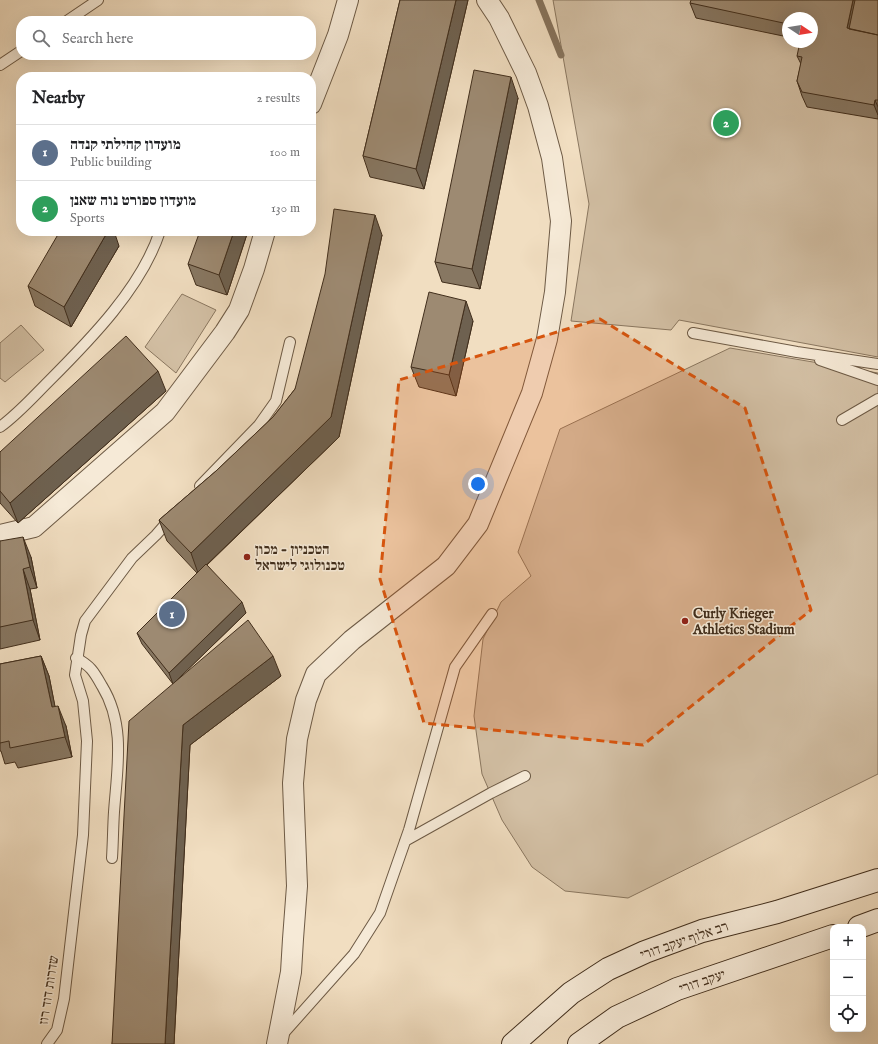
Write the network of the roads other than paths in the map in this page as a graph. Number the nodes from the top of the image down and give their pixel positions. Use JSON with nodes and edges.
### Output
{"nodes":[{"id":1,"x":98,"y":0,"type":"edge"},
{"id":2,"x":348,"y":0,"type":"edge"},
{"id":3,"x":487,"y":0,"type":"edge"},
{"id":4,"x":74,"y":16,"type":"edge"},
{"id":5,"x":16,"y":54,"type":"edge"},
{"id":6,"x":0,"y":65,"type":"edge"},
{"id":7,"x":316,"y":91,"type":"edge"},
{"id":8,"x":158,"y":236,"type":"edge"},
{"id":9,"x":264,"y":236,"type":"edge"},
{"id":10,"x":693,"y":333,"type":"dead end"},
{"id":11,"x":290,"y":342,"type":"dead end"},
{"id":12,"x":798,"y":352,"type":"junction"},
{"id":13,"x":878,"y":364,"type":"edge"},
{"id":14,"x":878,"y":380,"type":"edge"},
{"id":15,"x":878,"y":399,"type":"edge"},
{"id":16,"x":842,"y":420,"type":"dead end"},
{"id":17,"x":0,"y":427,"type":"edge"},
{"id":18,"x":193,"y":493,"type":"edge"},
{"id":19,"x":179,"y":509,"type":"edge"},
{"id":20,"x":0,"y":535,"type":"edge"},
{"id":21,"x":492,"y":614,"type":"dead end"},
{"id":22,"x":76,"y":658,"type":"junction"},
{"id":23,"x":526,"y":776,"type":"dead end"},
{"id":24,"x":405,"y":841,"type":"junction"},
{"id":25,"x":112,"y":858,"type":"dead end"},
{"id":26,"x":878,"y":880,"type":"edge"},
{"id":27,"x":878,"y":920,"type":"edge"},
{"id":28,"x":866,"y":924,"type":"edge"},
{"id":29,"x":830,"y":937,"type":"edge"},
{"id":30,"x":278,"y":1042,"type":"edge"},
{"id":31,"x":513,"y":1043,"type":"edge"},
{"id":32,"x":47,"y":1044,"type":"edge"},
{"id":33,"x":579,"y":1044,"type":"edge"}],
"edges":[{"from":1,"to":4,"type":"lane"},
{"from":2,"to":7,"type":"street"},
{"from":3,"to":30,"type":"street"},
{"from":5,"to":6,"type":"lane"},
{"from":8,"to":17,"type":"lane"},
{"from":9,"to":20,"type":"street"},
{"from":10,"to":12,"type":"lane"},
{"from":11,"to":18,"type":"lane"},
{"from":12,"to":13,"type":"lane"},
{"from":12,"to":14,"type":"lane"},
{"from":15,"to":16,"type":"lane"},
{"from":19,"to":22,"type":"lane","name":"שדרות דוד רוז"},
{"from":21,"to":24,"type":"lane"},
{"from":22,"to":25,"type":"lane"},
{"from":22,"to":32,"type":"lane","name":"שדרות דוד רוז"},
{"from":23,"to":24,"type":"lane"},
{"from":24,"to":30,"type":"lane"},
{"from":26,"to":31,"type":"main road","name":"רב אלוף יעקב דורי"},
{"from":27,"to":28,"type":"main road"},
{"from":29,"to":33,"type":"main road","name":"יעקב דורי"}]}
